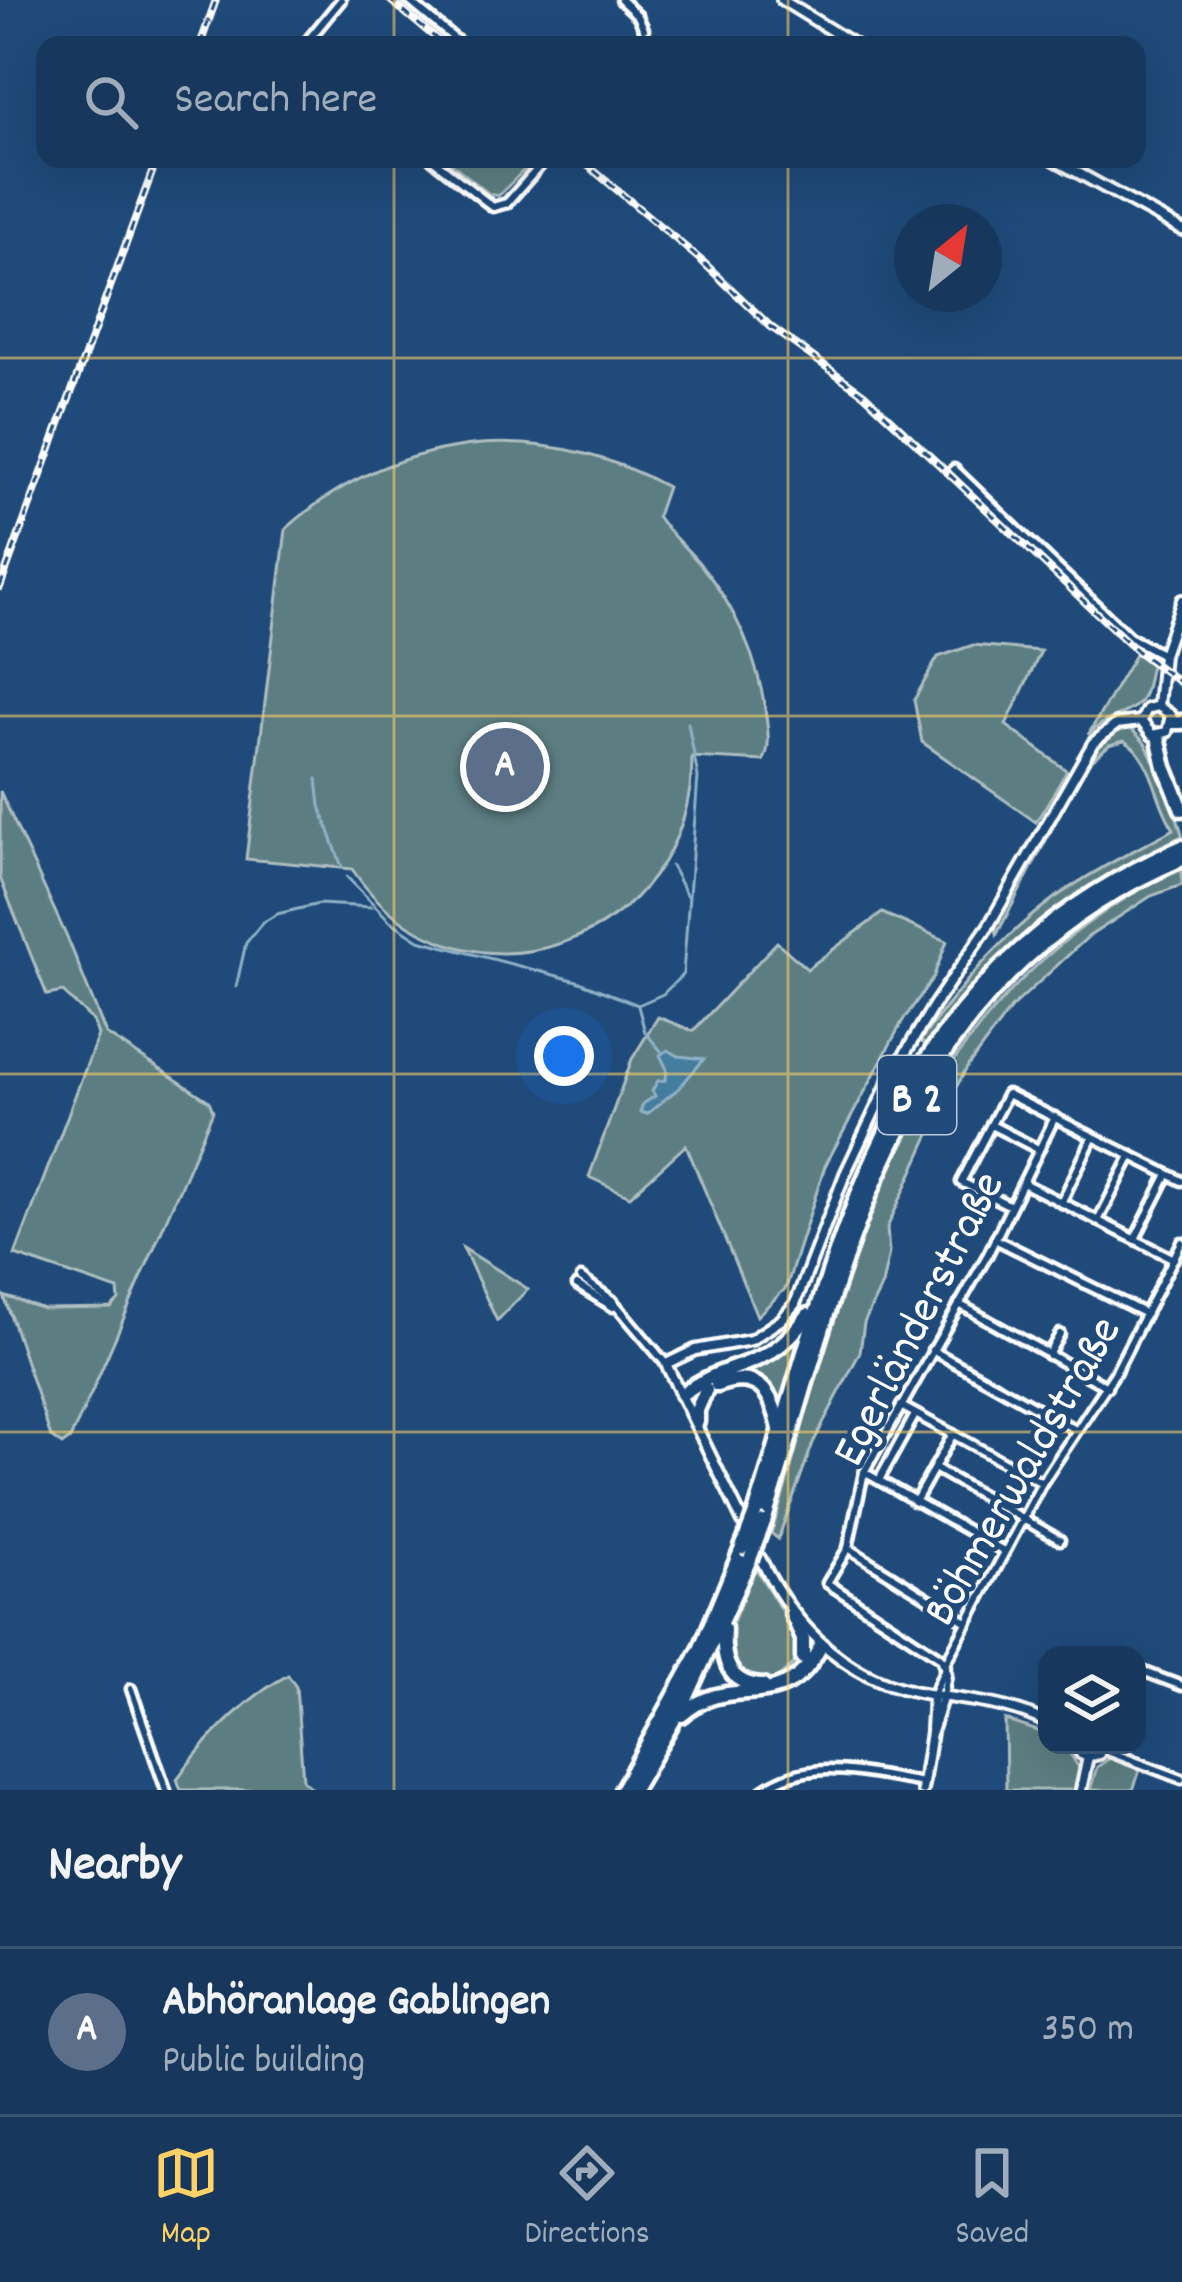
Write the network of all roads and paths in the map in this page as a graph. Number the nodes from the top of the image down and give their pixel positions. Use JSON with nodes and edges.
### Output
{"nodes":[{"id":1,"x":341,"y":0,"type":"edge"},
{"id":2,"x":408,"y":0,"type":"edge"},
{"id":3,"x":620,"y":0,"type":"edge"},
{"id":4,"x":782,"y":0,"type":"edge"},
{"id":5,"x":644,"y":29,"type":"dead end"},
{"id":6,"x":314,"y":36,"type":"edge"},
{"id":7,"x":451,"y":36,"type":"edge"},
{"id":8,"x":840,"y":36,"type":"edge"},
{"id":9,"x":443,"y":168,"type":"edge"},
{"id":10,"x":538,"y":168,"type":"edge"},
{"id":11,"x":1068,"y":168,"type":"edge"},
{"id":12,"x":1182,"y":230,"type":"edge"},
{"id":13,"x":954,"y":469,"type":"dead end"},
{"id":14,"x":1182,"y":600,"type":"edge"},
{"id":15,"x":1163,"y":655,"type":"junction"},
{"id":16,"x":1158,"y":706,"type":"junction"},
{"id":17,"x":1142,"y":721,"type":"junction"},
{"id":18,"x":1177,"y":722,"type":"edge"},
{"id":19,"x":1158,"y":736,"type":"junction"},
{"id":20,"x":1182,"y":809,"type":"edge"},
{"id":21,"x":1182,"y":847,"type":"edge"},
{"id":22,"x":1182,"y":859,"type":"edge"},
{"id":23,"x":1054,"y":1118,"type":"junction"},
{"id":24,"x":991,"y":1125,"type":"junction"},
{"id":25,"x":1094,"y":1137,"type":"junction"},
{"id":26,"x":1039,"y":1149,"type":"junction"},
{"id":27,"x":1131,"y":1156,"type":"junction"},
{"id":28,"x":1168,"y":1174,"type":"junction"},
{"id":29,"x":1182,"y":1180,"type":"edge"},
{"id":30,"x":1022,"y":1183,"type":"junction"},
{"id":31,"x":1061,"y":1203,"type":"junction"},
{"id":32,"x":1011,"y":1206,"type":"junction"},
{"id":33,"x":1098,"y":1221,"type":"junction"},
{"id":34,"x":994,"y":1239,"type":"junction"},
{"id":35,"x":1135,"y":1240,"type":"junction"},
{"id":36,"x":1182,"y":1242,"type":"edge"},
{"id":37,"x":1174,"y":1259,"type":"junction"},
{"id":38,"x":579,"y":1281,"type":"dead end"},
{"id":39,"x":958,"y":1304,"type":"junction"},
{"id":40,"x":816,"y":1305,"type":"junction"},
{"id":41,"x":1146,"y":1315,"type":"junction"},
{"id":42,"x":1060,"y":1334,"type":"dead end"},
{"id":43,"x":932,"y":1350,"type":"junction"},
{"id":44,"x":1048,"y":1355,"type":"junction"},
{"id":45,"x":666,"y":1364,"type":"junction"},
{"id":46,"x":1107,"y":1387,"type":"junction"},
{"id":47,"x":706,"y":1390,"type":"junction"},
{"id":48,"x":682,"y":1394,"type":"junction"},
{"id":49,"x":901,"y":1406,"type":"junction"},
{"id":50,"x":916,"y":1414,"type":"junction"},
{"id":51,"x":697,"y":1422,"type":"junction"},
{"id":52,"x":780,"y":1431,"type":"junction"},
{"id":53,"x":1077,"y":1431,"type":"junction"},
{"id":54,"x":952,"y":1434,"type":"junction"},
{"id":55,"x":876,"y":1450,"type":"junction"},
{"id":56,"x":891,"y":1459,"type":"junction"},
{"id":57,"x":934,"y":1468,"type":"junction"},
{"id":58,"x":864,"y":1472,"type":"junction"},
{"id":59,"x":879,"y":1480,"type":"junction"},
{"id":60,"x":1042,"y":1483,"type":"junction"},
{"id":61,"x":915,"y":1502,"type":"junction"},
{"id":62,"x":760,"y":1516,"type":"junction"},
{"id":63,"x":1023,"y":1517,"type":"junction"},
{"id":64,"x":743,"y":1522,"type":"dead end"},
{"id":65,"x":1060,"y":1540,"type":"dead end"},
{"id":66,"x":848,"y":1548,"type":"junction"},
{"id":67,"x":1004,"y":1551,"type":"junction"},
{"id":68,"x":750,"y":1555,"type":"junction"},
{"id":69,"x":792,"y":1614,"type":"junction"},
{"id":70,"x":725,"y":1620,"type":"junction"},
{"id":71,"x":965,"y":1621,"type":"junction"},
{"id":72,"x":820,"y":1645,"type":"junction"},
{"id":73,"x":803,"y":1658,"type":"junction"},
{"id":74,"x":946,"y":1665,"type":"junction"},
{"id":75,"x":1146,"y":1672,"type":"edge"},
{"id":76,"x":1182,"y":1686,"type":"edge"},
{"id":77,"x":131,"y":1688,"type":"dead end"},
{"id":78,"x":938,"y":1696,"type":"junction"},
{"id":79,"x":1038,"y":1719,"type":"edge"},
{"id":80,"x":673,"y":1724,"type":"junction"},
{"id":81,"x":1082,"y":1754,"type":"edge"},
{"id":82,"x":1097,"y":1754,"type":"edge"},
{"id":83,"x":1119,"y":1754,"type":"edge"},
{"id":84,"x":1088,"y":1757,"type":"junction"},
{"id":85,"x":1182,"y":1780,"type":"edge"},
{"id":86,"x":923,"y":1786,"type":"edge"},
{"id":87,"x":166,"y":1790,"type":"edge"},
{"id":88,"x":622,"y":1790,"type":"edge"},
{"id":89,"x":633,"y":1790,"type":"edge"},
{"id":90,"x":763,"y":1790,"type":"edge"},
{"id":91,"x":1081,"y":1790,"type":"edge"}],
"edges":[{"from":1,"to":6,"type":"street"},
{"from":2,"to":7,"type":"street"},
{"from":3,"to":5,"type":"street"},
{"from":4,"to":8,"type":"street"},
{"from":9,"to":10,"type":"street"},
{"from":11,"to":12,"type":"street"},
{"from":13,"to":15,"type":"street"},
{"from":14,"to":15,"type":"street"},
{"from":15,"to":16,"type":"street"},
{"from":16,"to":17,"type":"street"},
{"from":16,"to":18,"type":"street"},
{"from":17,"to":19,"type":"street"},
{"from":17,"to":45,"type":"street"},
{"from":18,"to":19,"type":"street"},
{"from":19,"to":20,"type":"highway"},
{"from":21,"to":40,"type":"highway","number":"B 2"},
{"from":22,"to":62,"type":"highway","number":"B 2"},
{"from":23,"to":24,"type":"street"},
{"from":23,"to":25,"type":"street"},
{"from":23,"to":26,"type":"street","name":"Egerländerstraße"},
{"from":24,"to":26,"type":"street","name":"Egerländerstraße"},
{"from":24,"to":32,"type":"street"},
{"from":25,"to":27,"type":"street"},
{"from":25,"to":31,"type":"street"},
{"from":26,"to":30,"type":"street","name":"Egerländerstraße"},
{"from":27,"to":28,"type":"street"},
{"from":27,"to":33,"type":"street"},
{"from":28,"to":29,"type":"street"},
{"from":28,"to":35,"type":"street"},
{"from":30,"to":31,"type":"street"},
{"from":30,"to":32,"type":"street","name":"Egerländerstraße"},
{"from":31,"to":33,"type":"street"},
{"from":32,"to":34,"type":"street","name":"Egerländerstraße"},
{"from":33,"to":35,"type":"street"},
{"from":34,"to":39,"type":"street","name":"Egerländerstraße"},
{"from":34,"to":41,"type":"street"},
{"from":35,"to":37,"type":"street"},
{"from":36,"to":37,"type":"street","name":"Böhmerwaldstraße"},
{"from":37,"to":41,"type":"street","name":"Böhmerwaldstraße"},
{"from":38,"to":45,"type":"street"},
{"from":39,"to":43,"type":"street","name":"Egerländerstraße"},
{"from":39,"to":44,"type":"street"},
{"from":40,"to":48,"type":"highway","number":"B 2"},
{"from":40,"to":52,"type":"highway","number":"B 2"},
{"from":41,"to":46,"type":"street","name":"Böhmerwaldstraße"},
{"from":42,"to":44,"type":"street"},
{"from":43,"to":49,"type":"street","name":"Egerländerstraße"},
{"from":43,"to":53,"type":"street"},
{"from":44,"to":46,"type":"street"},
{"from":45,"to":48,"type":"street"},
{"from":46,"to":53,"type":"street","name":"Böhmerwaldstraße"},
{"from":47,"to":48,"type":"highway"},
{"from":47,"to":51,"type":"highway"},
{"from":47,"to":52,"type":"highway"},
{"from":48,"to":51,"type":"street"},
{"from":49,"to":50,"type":"street"},
{"from":49,"to":55,"type":"street","name":"Egerländerstraße"},
{"from":50,"to":54,"type":"street"},
{"from":50,"to":56,"type":"street"},
{"from":51,"to":64,"type":"street"},
{"from":52,"to":62,"type":"highway","number":"B 2"},
{"from":53,"to":60,"type":"street","name":"Böhmerwaldstraße"},
{"from":54,"to":57,"type":"street"},
{"from":54,"to":60,"type":"street"},
{"from":55,"to":56,"type":"street"},
{"from":55,"to":58,"type":"street","name":"Egerländerstraße"},
{"from":56,"to":59,"type":"street"},
{"from":57,"to":61,"type":"street"},
{"from":57,"to":63,"type":"street"},
{"from":58,"to":59,"type":"street"},
{"from":58,"to":66,"type":"street","name":"Egerländerstraße"},
{"from":59,"to":61,"type":"street"},
{"from":60,"to":63,"type":"street","name":"Böhmerwaldstraße"},
{"from":61,"to":67,"type":"street"},
{"from":62,"to":68,"type":"highway","number":"B 2","bridge":true},
{"from":63,"to":65,"type":"street"},
{"from":63,"to":67,"type":"street","name":"Böhmerwaldstraße"},
{"from":66,"to":71,"type":"street"},
{"from":66,"to":74,"type":"street","name":"Egerländerstraße"},
{"from":67,"to":71,"type":"street","name":"Böhmerwaldstraße"},
{"from":68,"to":69,"type":"street"},
{"from":68,"to":70,"type":"highway","number":"B 2"},
{"from":68,"to":88,"type":"highway","number":"B 2"},
{"from":69,"to":72,"type":"street"},
{"from":69,"to":73,"type":"highway"},
{"from":70,"to":73,"type":"highway"},
{"from":70,"to":80,"type":"highway","number":"B 2"},
{"from":71,"to":74,"type":"street","name":"Böhmerwaldstraße"},
{"from":72,"to":73,"type":"highway"},
{"from":72,"to":78,"type":"street"},
{"from":72,"to":80,"type":"highway","number":"B 2"},
{"from":74,"to":78,"type":"street","name":"Böhmerwaldstraße"},
{"from":75,"to":76,"type":"street"},
{"from":77,"to":87,"type":"street"},
{"from":78,"to":79,"type":"street"},
{"from":78,"to":86,"type":"street"},
{"from":80,"to":89,"type":"highway","number":"B 2"},
{"from":81,"to":84,"type":"street"},
{"from":82,"to":84,"type":"street"},
{"from":83,"to":85,"type":"street"},
{"from":84,"to":91,"type":"street"},
{"from":86,"to":90,"type":"street"}]}
